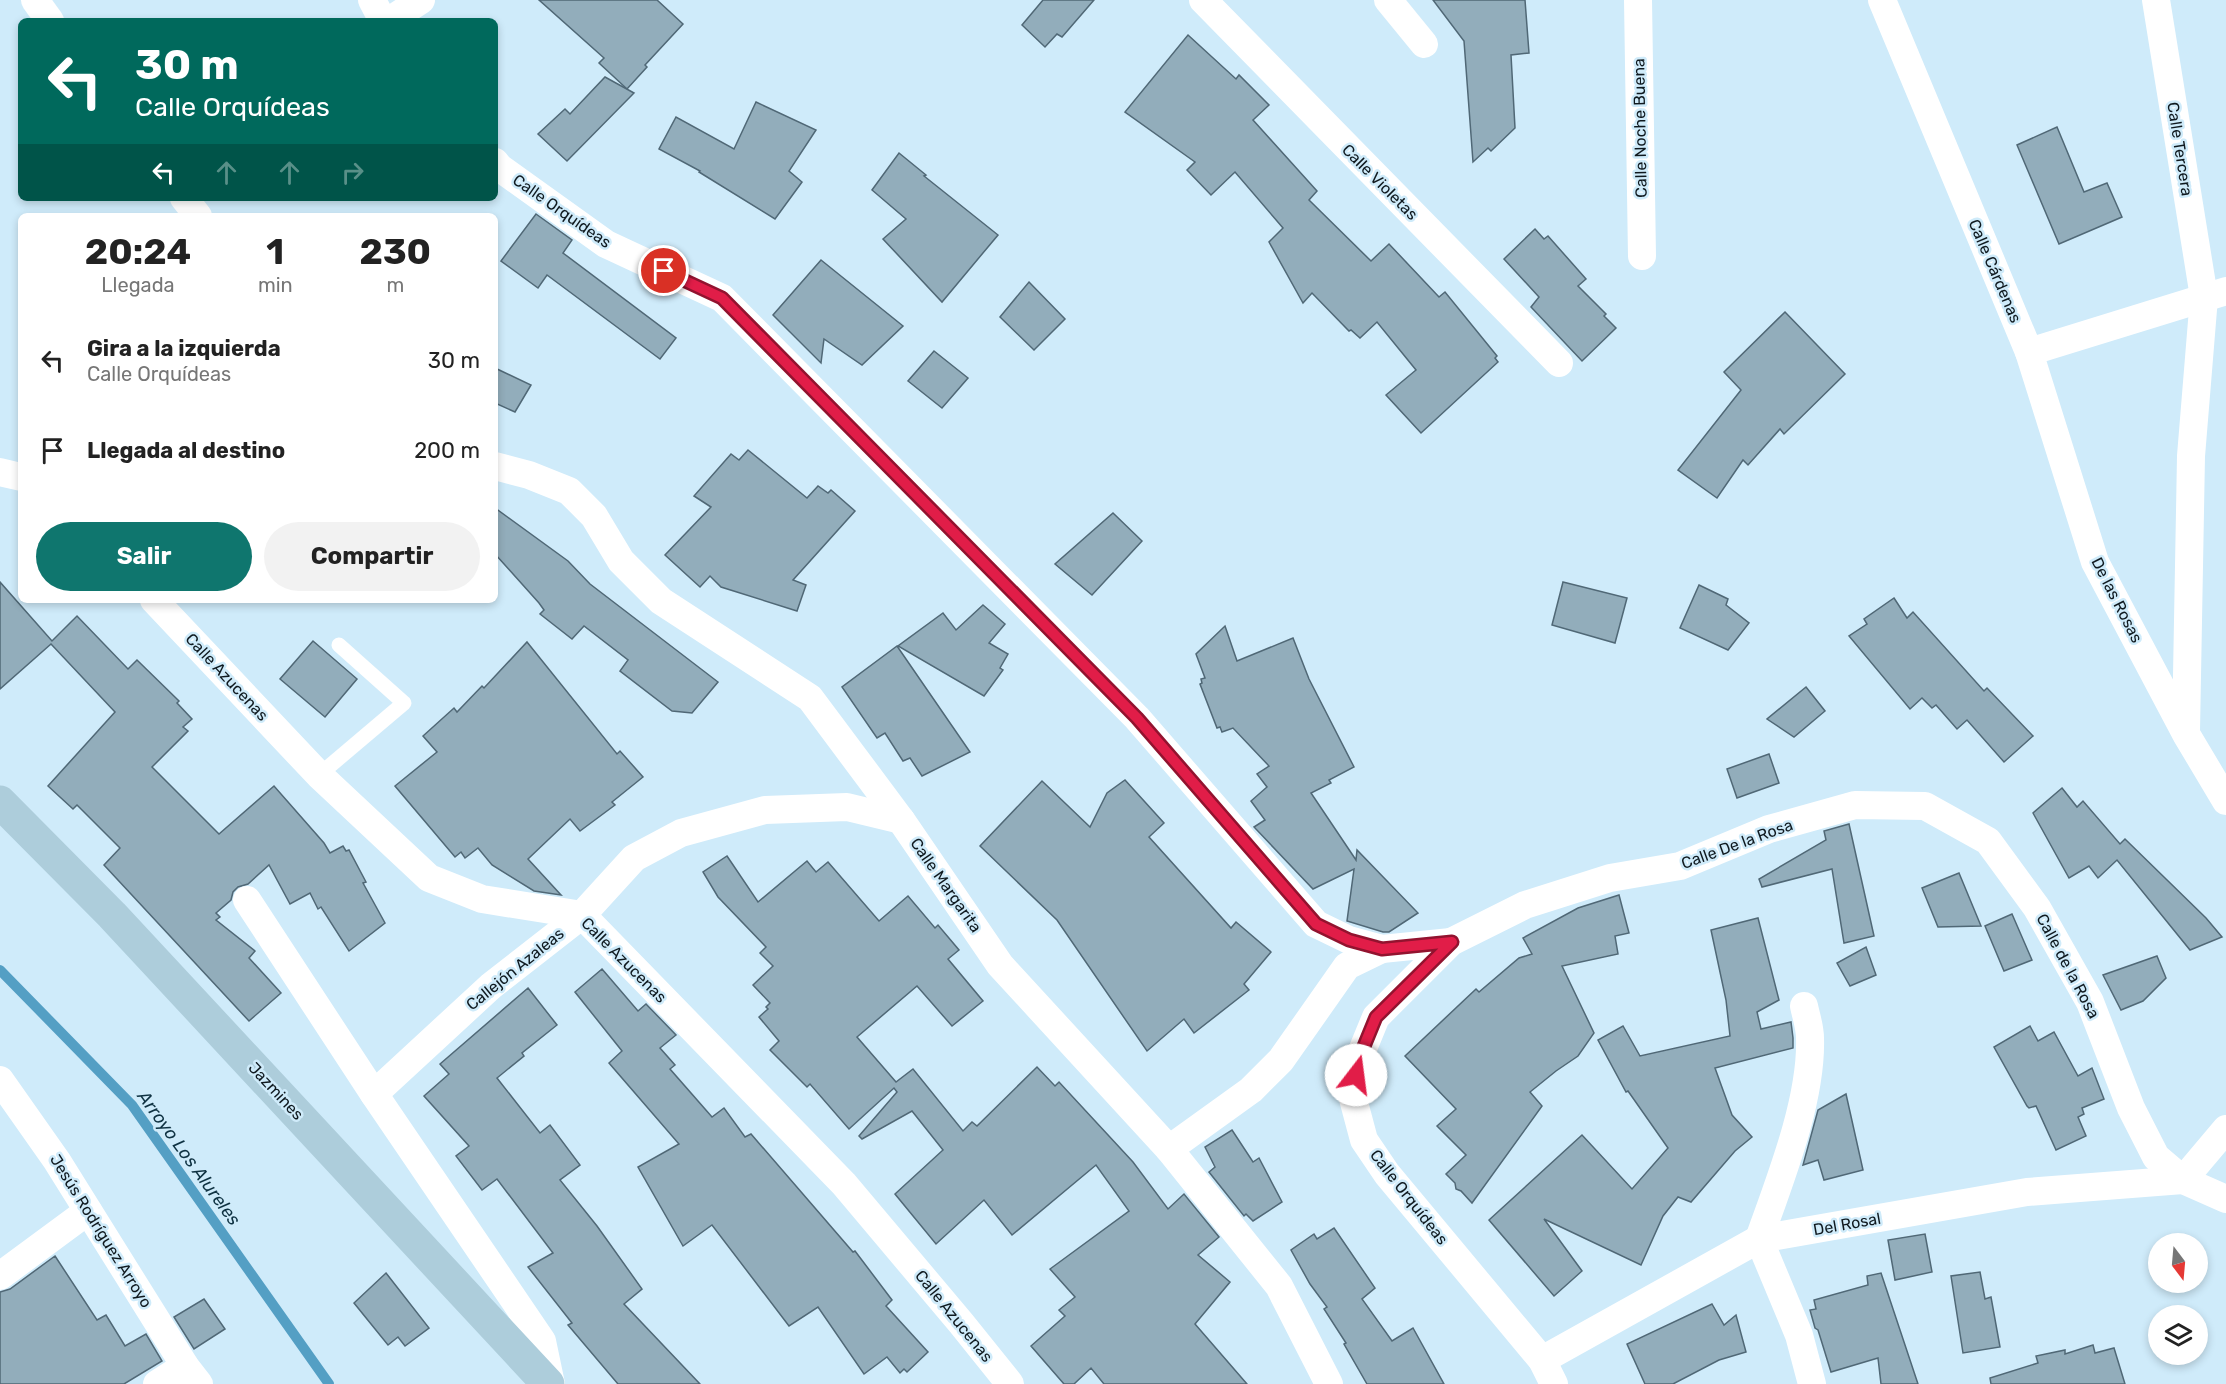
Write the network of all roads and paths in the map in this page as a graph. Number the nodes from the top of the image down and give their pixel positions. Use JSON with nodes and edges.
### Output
{"nodes":[{"id":1,"x":35,"y":0,"type":"edge"},
{"id":2,"x":372,"y":0,"type":"edge"},
{"id":3,"x":420,"y":0,"type":"edge"},
{"id":4,"x":1203,"y":0,"type":"edge"},
{"id":5,"x":1388,"y":0,"type":"edge"},
{"id":6,"x":1638,"y":0,"type":"edge"},
{"id":7,"x":1882,"y":0,"type":"edge"},
{"id":8,"x":2156,"y":0,"type":"edge"},
{"id":9,"x":48,"y":18,"type":"edge"},
{"id":10,"x":381,"y":18,"type":"edge"},
{"id":11,"x":393,"y":18,"type":"edge"},
{"id":12,"x":1424,"y":44,"type":"dead end"},
{"id":13,"x":498,"y":166,"type":"edge"},
{"id":14,"x":186,"y":201,"type":"edge"},
{"id":15,"x":196,"y":213,"type":"edge"},
{"id":16,"x":1641,"y":256,"type":"dead end"},
{"id":17,"x":2215,"y":294,"type":"edge"},
{"id":18,"x":2029,"y":352,"type":"junction"},
{"id":19,"x":1558,"y":363,"type":"dead end"},
{"id":20,"x":498,"y":467,"type":"edge"},
{"id":21,"x":0,"y":472,"type":"edge"},
{"id":22,"x":18,"y":476,"type":"edge"},
{"id":23,"x":157,"y":603,"type":"edge"},
{"id":24,"x":339,"y":645,"type":"dead end"},
{"id":25,"x":2186,"y":734,"type":"junction"},
{"id":26,"x":319,"y":775,"type":"junction"},
{"id":27,"x":2226,"y":801,"type":"edge"},
{"id":28,"x":0,"y":802,"type":"edge"},
{"id":29,"x":1925,"y":806,"type":"joint"},
{"id":30,"x":901,"y":820,"type":"junction"},
{"id":31,"x":247,"y":900,"type":"dead end"},
{"id":32,"x":582,"y":915,"type":"junction"},
{"id":33,"x":1452,"y":942,"type":"junction"},
{"id":34,"x":1382,"y":949,"type":"junction"},
{"id":35,"x":1804,"y":1006,"type":"dead end"},
{"id":36,"x":0,"y":1080,"type":"edge"},
{"id":37,"x":374,"y":1094,"type":"junction"},
{"id":38,"x":2226,"y":1129,"type":"edge"},
{"id":39,"x":1169,"y":1149,"type":"junction"},
{"id":40,"x":2183,"y":1180,"type":"junction"},
{"id":41,"x":2226,"y":1199,"type":"edge"},
{"id":42,"x":88,"y":1210,"type":"junction"},
{"id":43,"x":1759,"y":1239,"type":"junction"},
{"id":44,"x":0,"y":1276,"type":"edge"},
{"id":45,"x":1548,"y":1372,"type":"edge"},
{"id":46,"x":192,"y":1375,"type":"edge"},
{"id":47,"x":157,"y":1384,"type":"edge"},
{"id":48,"x":549,"y":1384,"type":"edge"},
{"id":49,"x":1010,"y":1384,"type":"edge"},
{"id":50,"x":1329,"y":1384,"type":"edge"},
{"id":51,"x":1812,"y":1384,"type":"edge"}],
"edges":[{"from":1,"to":9,"type":"street"},
{"from":2,"to":10,"type":"street"},
{"from":3,"to":11,"type":"street"},
{"from":4,"to":19,"type":"street","name":"Calle Violetas"},
{"from":5,"to":12,"type":"street"},
{"from":6,"to":16,"type":"street","name":"Calle Noche Buena"},
{"from":7,"to":18,"type":"street","name":"Calle Cárdenas"},
{"from":8,"to":17,"type":"street","name":"Calle Tercera"},
{"from":13,"to":34,"type":"street","name":"Calle Orquídeas"},
{"from":14,"to":15,"type":"street"},
{"from":17,"to":18,"type":"street"},
{"from":17,"to":25,"type":"street","name":"Calle Tercera"},
{"from":18,"to":25,"type":"street","name":"De las Rosas"},
{"from":20,"to":30,"type":"street","name":"Calle Margarita"},
{"from":21,"to":22,"type":"street"},
{"from":23,"to":26,"type":"street","name":"Calle Azucenas"},
{"from":24,"to":26,"type":"lane"},
{"from":25,"to":27,"type":"street","name":"De las Rosas"},
{"from":26,"to":32,"type":"street","name":"Calle Azucenas"},
{"from":28,"to":48,"type":"main road","name":"Jazmines"},
{"from":29,"to":33,"type":"street","name":"Calle De la Rosa"},
{"from":29,"to":40,"type":"street","name":"Calle de la Rosa"},
{"from":30,"to":32,"type":"street","name":"Callejón Azaleas"},
{"from":30,"to":39,"type":"street","name":"Calle Margarita"},
{"from":31,"to":37,"type":"street"},
{"from":32,"to":37,"type":"street","name":"Callejón Azaleas"},
{"from":32,"to":49,"type":"street","name":"Calle Azucenas"},
{"from":33,"to":34,"type":"street","name":"Calle Orquídeas"},
{"from":33,"to":45,"type":"street","name":"Calle Orquídeas"},
{"from":34,"to":39,"type":"street"},
{"from":35,"to":43,"type":"street"},
{"from":36,"to":42,"type":"street","name":"Jesús Rodríguez Arroyo"},
{"from":37,"to":48,"type":"street"},
{"from":38,"to":40,"type":"street"},
{"from":39,"to":50,"type":"street","name":"Calle Margarita"},
{"from":40,"to":41,"type":"street","name":"Calle de la Rosa"},
{"from":40,"to":43,"type":"street","name":"Del Rosal"},
{"from":42,"to":44,"type":"street"},
{"from":42,"to":46,"type":"street","name":"Jesús Rodríguez Arroyo"},
{"from":43,"to":45,"type":"street","name":"Del Rosal"},
{"from":43,"to":51,"type":"street"},
{"from":46,"to":47,"type":"street"}]}
